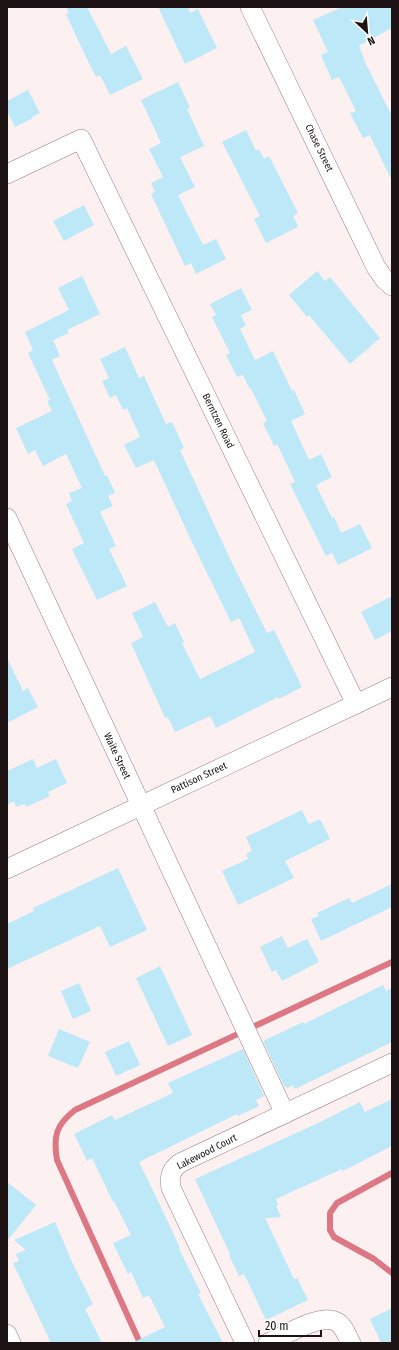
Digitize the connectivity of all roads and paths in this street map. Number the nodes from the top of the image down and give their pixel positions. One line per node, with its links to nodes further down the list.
1 (250, 7): 3 (street, Chase Street)
2 (7, 174): 6 (street, Berntzen Road)
3 (392, 286)
4 (7, 518): 7 (street, Waite Street)
5 (392, 687): 6 (street, Pattison Street)
6 (356, 704): 7 (street, Pattison Street)
7 (140, 806): 8 (street, Pattison Street); 10 (street, Waite Street)
8 (7, 869)
9 (392, 1063): 10 (street, Lakewood Court)
10 (285, 1114): 13 (street, Lakewood Court)
11 (7, 1334): 12 (street)
12 (11, 1343)
13 (245, 1343)
14 (268, 1343): 15 (street)
15 (351, 1343)

